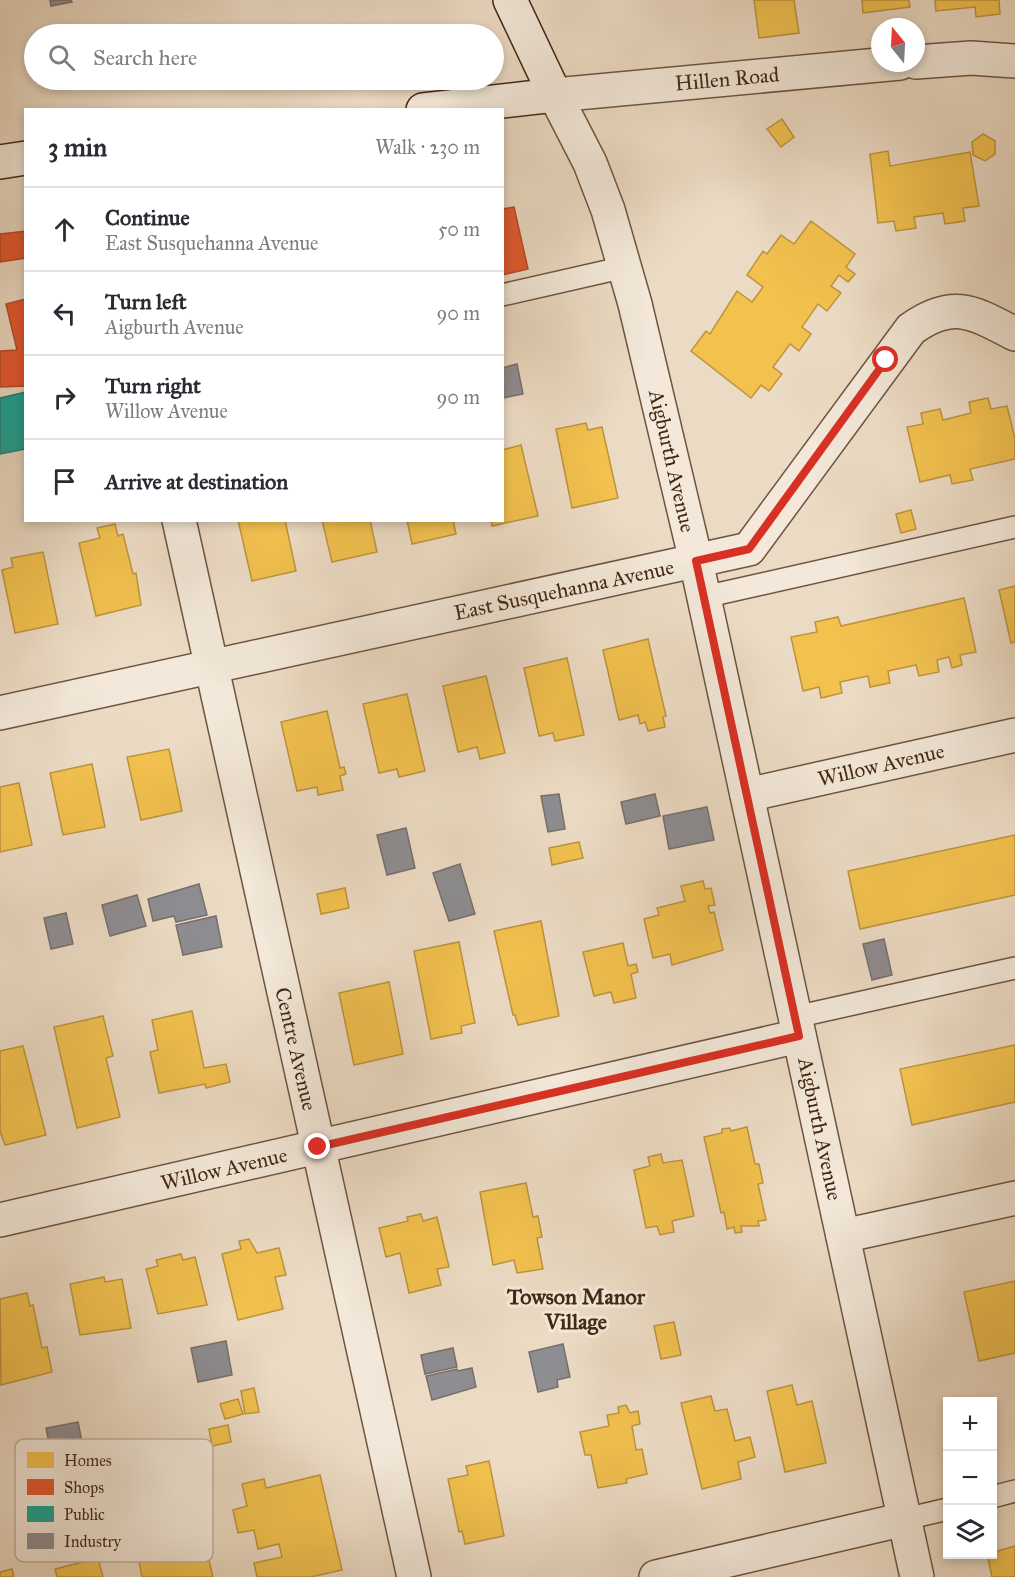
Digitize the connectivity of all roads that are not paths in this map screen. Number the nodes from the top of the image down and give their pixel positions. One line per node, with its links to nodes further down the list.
1 (510, 0): 5 (street, Aigburth Avenue)
2 (925, 61): 3 (street)
3 (1015, 61)
4 (871, 66): 5 (street, Hillen Road)
5 (555, 95): 6 (street, Hillen Road); 9 (street, Aigburth Avenue)
6 (441, 108)
7 (24, 158): 8 (street)
8 (0, 162)
9 (625, 267): 10 (lane); 14 (street, Aigburth Avenue)
10 (504, 295)
11 (1015, 334): 14 (street, East Susquehanna Avenue)
12 (179, 522): 16 (street, Centre Avenue)
13 (1015, 527): 15 (lane)
14 (696, 561): 15 (street, Aigburth Avenue); 16 (street, East Susquehanna Avenue)
15 (704, 597): 19 (street, Aigburth Avenue)
16 (211, 667): 17 (street, East Susquehanna Avenue); 22 (street, Centre Avenue)
17 (0, 713)
18 (1015, 735): 19 (street, Willow Avenue)
19 (747, 795): 21 (street, Aigburth Avenue)
20 (1015, 968): 21 (lane)
21 (797, 1027): 22 (street, Willow Avenue); 25 (street, Aigburth Avenue)
22 (318, 1147): 24 (street, Willow Avenue); 30 (street, Centre Avenue)
23 (1015, 1198): 25 (street)
24 (0, 1220)
25 (843, 1236): 29 (street, Aigburth Avenue)
26 (1015, 1491): 27 (lane)
27 (997, 1496)
28 (943, 1510): 29 (lane)
29 (905, 1520): 31 (street); 32 (street, Aigburth Avenue)
30 (414, 1577)
31 (656, 1577)
32 (917, 1577)

